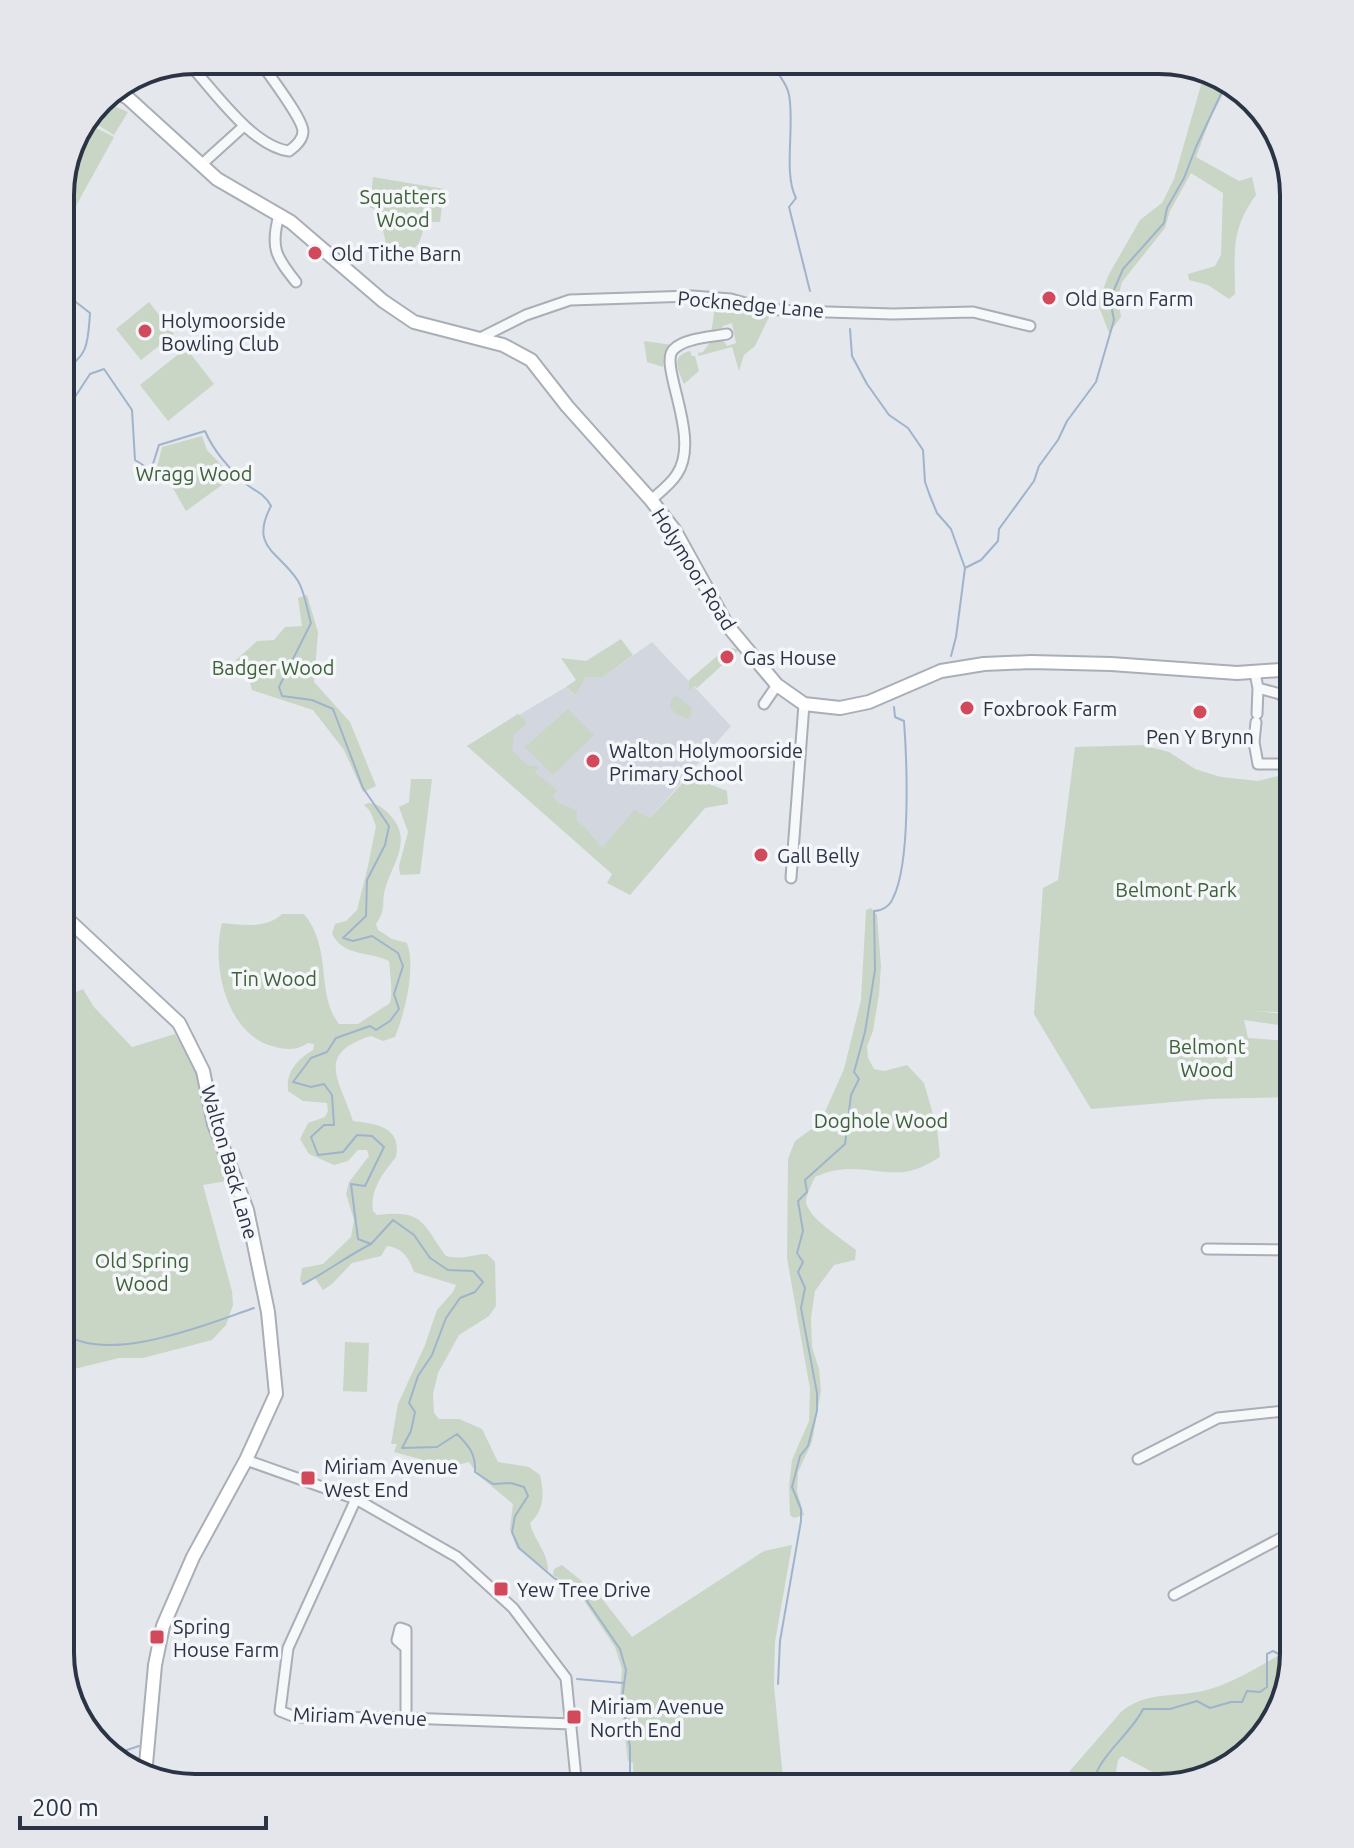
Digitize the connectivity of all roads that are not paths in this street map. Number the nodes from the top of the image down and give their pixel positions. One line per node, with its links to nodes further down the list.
1 (198, 74): 4 (street)
2 (268, 74): 4 (street)
3 (126, 96): 5 (street, Holymoor Road)
4 (244, 126): 5 (street)
5 (202, 164): 6 (street, Holymoor Road)
6 (279, 215): 7 (street); 10 (street, Holymoor Road)
7 (296, 282)
8 (1030, 326): 10 (street, Pocknedge Lane)
9 (727, 334): 11 (street)
10 (478, 339): 11 (street, Holymoor Road)
11 (651, 500): 14 (street, Holymoor Road)
12 (1280, 670): 13 (street)
13 (1255, 673): 15 (street); 18 (street)
14 (777, 685): 17 (street); 18 (street, Holymoor Road)
15 (1258, 688): 16 (street); 19 (street)
16 (1280, 694)
17 (764, 704)
18 (804, 704): 20 (street)
19 (1280, 764)
20 (791, 878)
21 (74, 925): 26 (street, Walton Back Lane)
22 (1207, 1249): 23 (street)
23 (1280, 1250)
24 (1280, 1411): 25 (street)
25 (1138, 1459)
26 (246, 1460): 27 (street); 33 (street, Walton Back Lane)
27 (356, 1499): 31 (street, Miriam Avenue); 32 (street)
28 (1280, 1538): 29 (street)
29 (1174, 1595)
30 (405, 1647): 31 (street)
31 (406, 1718): 32 (street, Miriam Avenue)
32 (572, 1724): 34 (street)
33 (146, 1764)
34 (576, 1774)

